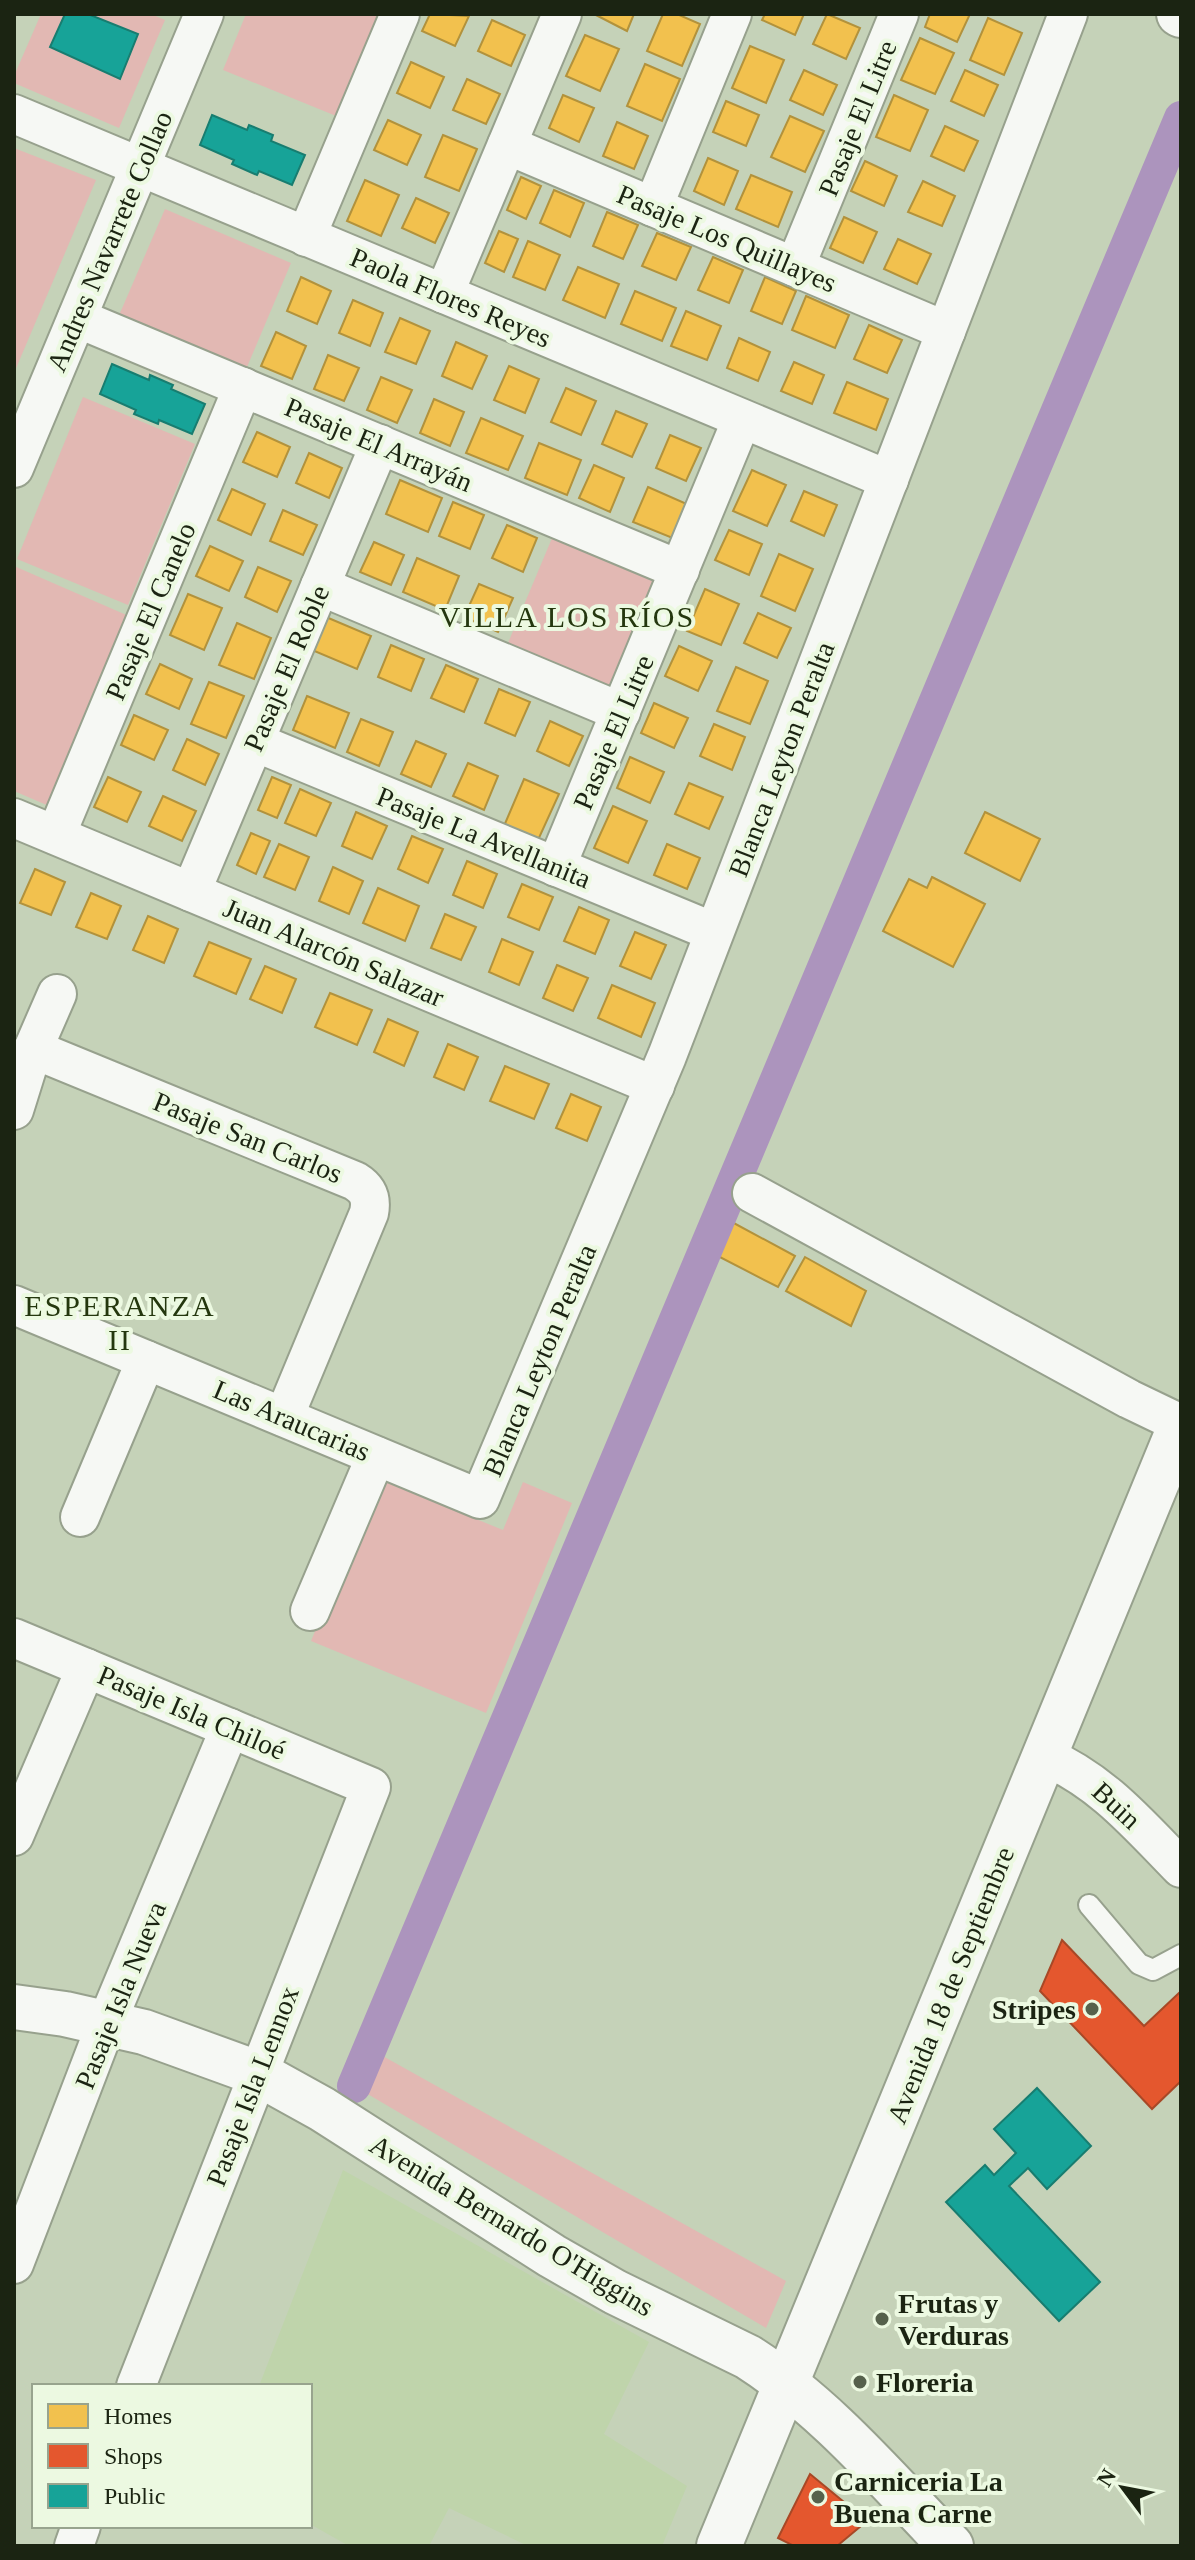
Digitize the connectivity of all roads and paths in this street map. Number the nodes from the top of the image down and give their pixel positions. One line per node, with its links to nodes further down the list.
1 (203, 14): 9 (street, Andres Navarrete Collao)
2 (400, 14): 11 (street)
3 (562, 14): 8 (street)
4 (732, 14): 10 (street)
5 (899, 14): 12 (street, Pasaje El Litre)
6 (1068, 14): 15 (street, Blanca Leyton Peralta)
7 (14, 114): 9 (street, Paola Flores Reyes)
8 (507, 145): 10 (street, Pasaje Los Quillayes); 13 (street)
9 (140, 167): 11 (street, Paola Flores Reyes); 14 (street, Andres Navarrete Collao)
10 (653, 207): 12 (street, Pasaje Los Quillayes)
11 (306, 237): 13 (street, Paola Flores Reyes)
12 (795, 267): 15 (street, Pasaje Los Quillayes)
13 (444, 294): 17 (street, Paola Flores Reyes)
14 (77, 318): 16 (street, Pasaje El Arrayán); 19 (street, Andres Navarrete Collao)
15 (946, 331): 20 (street, Blanca Leyton Peralta)
16 (243, 387): 18 (street, Pasaje El Arrayán); 26 (street, Pasaje El Canelo)
17 (742, 419): 20 (street, Paola Flores Reyes); 21 (street, Pasaje El Litre)
18 (380, 444): 21 (street, Pasaje El Arrayán); 22 (street, Pasaje El Roble)
19 (14, 468)
20 (889, 480): 29 (street, Blanca Leyton Peralta)
21 (680, 570): 23 (street, Pasaje El Litre)
22 (320, 586): 23 (street); 24 (street, Pasaje El Roble)
23 (621, 712): 27 (street, Pasaje El Litre)
24 (255, 742): 27 (street, Pasaje La Avellanita); 28 (street, Pasaje El Roble)
25 (14, 818): 26 (street, Juan Alarcón Salazar)
26 (56, 835): 28 (street, Juan Alarcón Salazar)
27 (556, 867): 29 (street, Pasaje La Avellanita)
28 (191, 892): 32 (street, Juan Alarcón Salazar)
29 (714, 932): 32 (street, Blanca Leyton Peralta)
30 (57, 994): 31 (street)
31 (33, 1049): 33 (street); 37 (street, Pasaje San Carlos)
32 (655, 1086): 40 (street, Blanca Leyton Peralta)
33 (14, 1110)
34 (752, 1193): 38 (street)
35 (14, 1305): 36 (street, Las Araucarias)
36 (146, 1360): 37 (street, Las Araucarias); 41 (street)
37 (284, 1417): 39 (street, Las Araucarias)
38 (1181, 1424): 46 (main road, Avenida 18 de Septiembre)
39 (376, 1456): 40 (street, Las Araucarias); 42 (street)
40 (480, 1499)
41 (80, 1517)
42 (310, 1611)
43 (14, 1638): 44 (street, Pasaje Isla Chiloé)
44 (86, 1668): 45 (street, Pasaje Isla Chiloé); 48 (street)
45 (230, 1728): 47 (street, Pasaje Isla Chiloé); 53 (street, Pasaje Isla Nueva)
46 (1044, 1756): 49 (street, Buin); 56 (main road, Avenida 18 de Septiembre)
47 (371, 1787): 54 (street, Pasaje Isla Lennox)
48 (14, 1836)
49 (1181, 1868)
50 (1089, 1905): 51 (lane)
51 (1181, 1955)
52 (14, 2007): 53 (main road, Avenida Bernardo O'Higgins)
53 (107, 2022): 54 (main road, Avenida Bernardo O'Higgins); 55 (street, Pasaje Isla Nueva)
54 (257, 2073): 56 (main road, Avenida Bernardo O'Higgins); 57 (street, Pasaje Isla Lennox)
55 (14, 2264)
56 (787, 2383): 58 (main road, Avenida 18 de Septiembre); 59 (main road, Avenida Bernardo O'Higgins)
57 (137, 2384)
58 (719, 2546)
59 (951, 2546)

